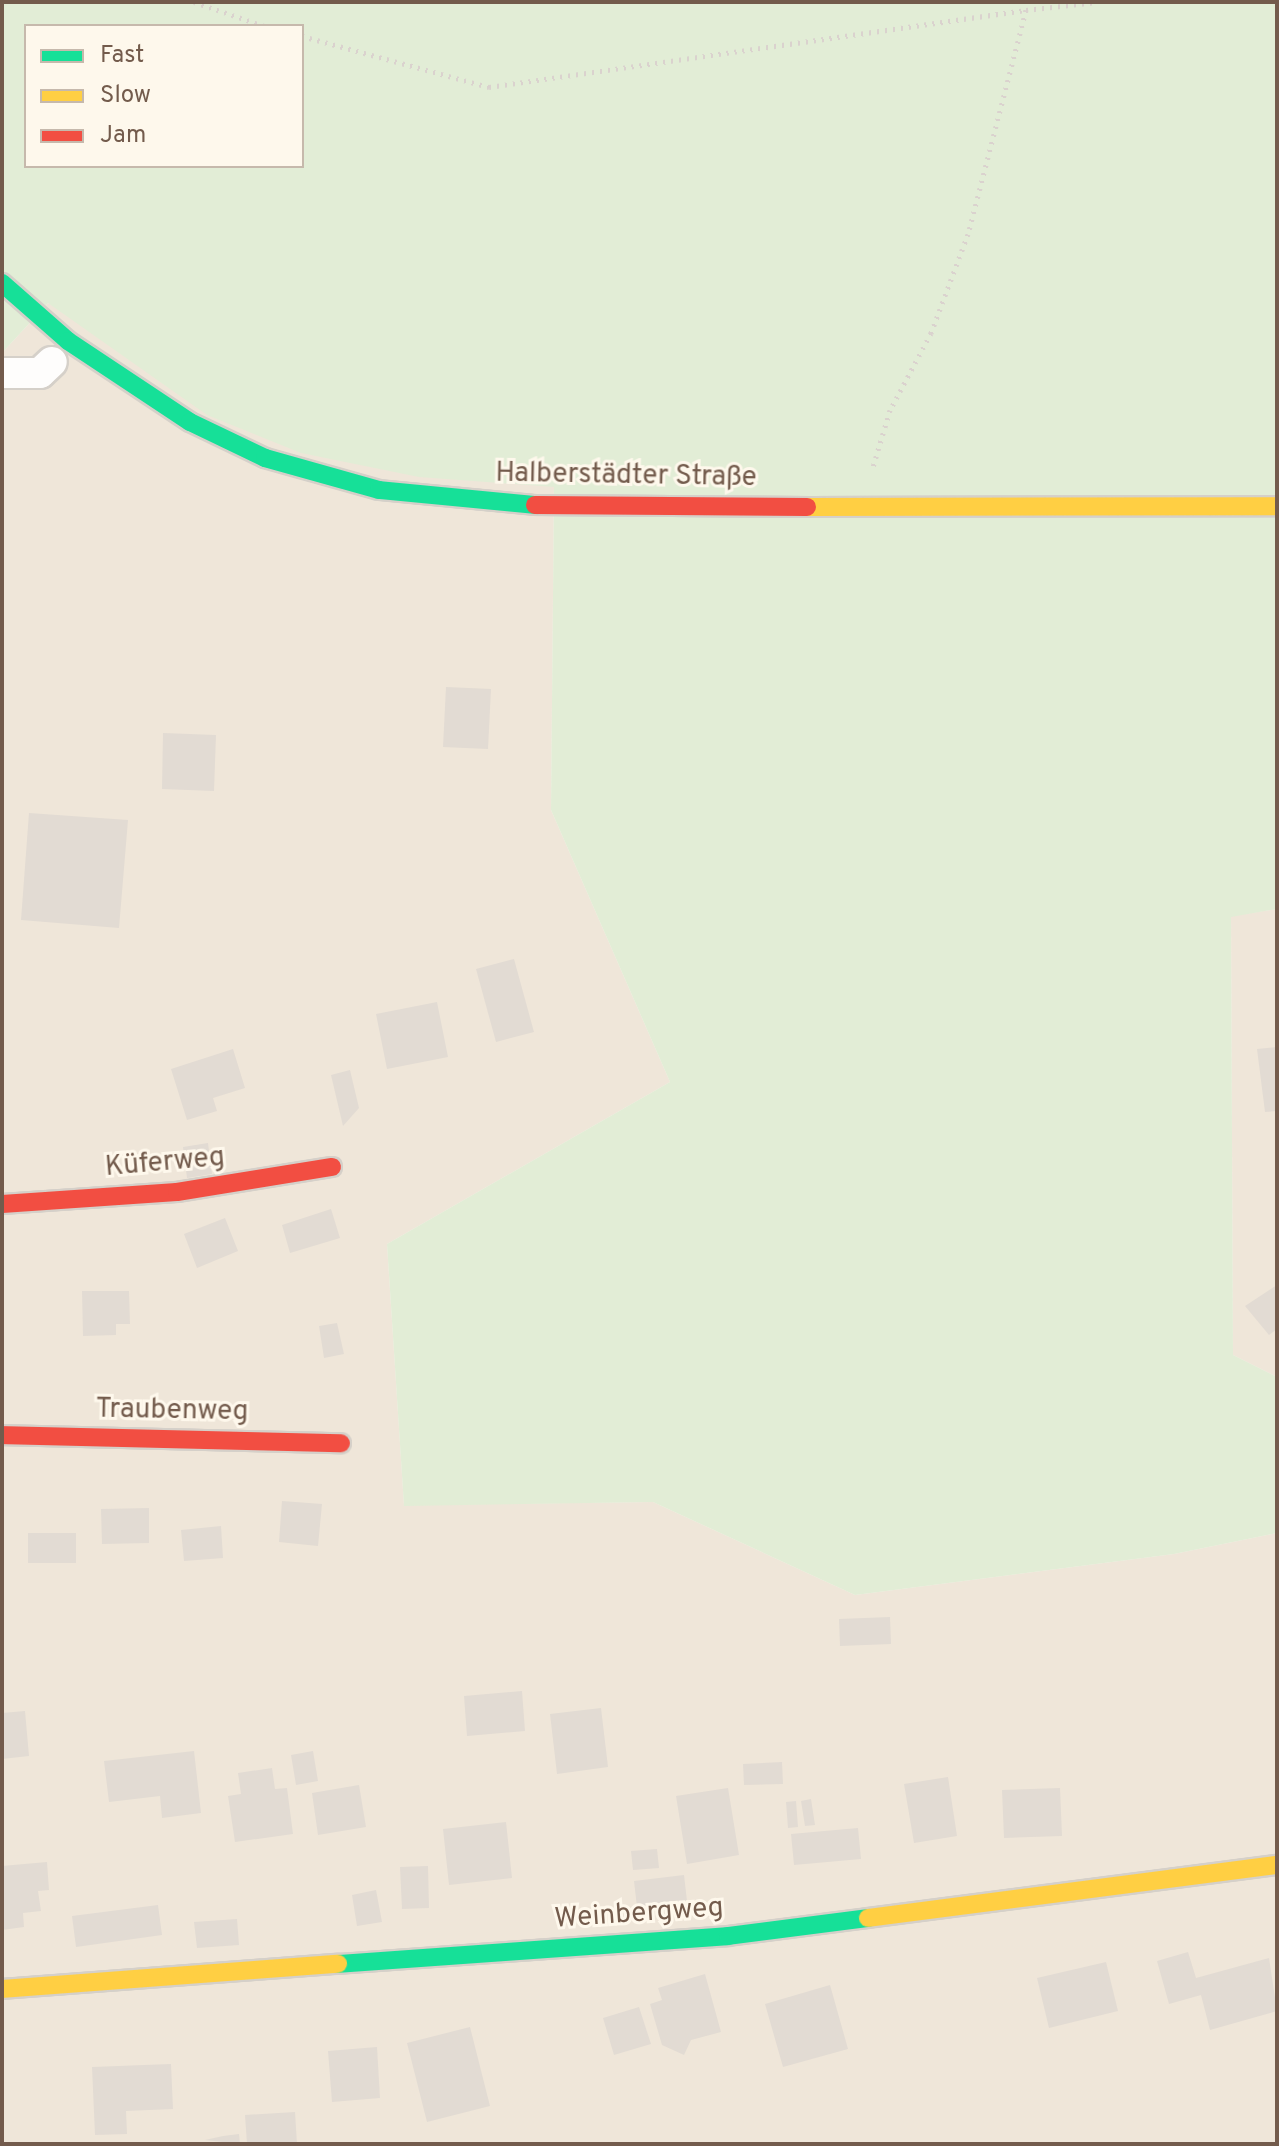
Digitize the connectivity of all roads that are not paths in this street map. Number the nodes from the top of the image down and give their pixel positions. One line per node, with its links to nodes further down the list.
1 (2, 283): 4 (street, Halberstädter Straße)
2 (52, 362): 3 (street)
3 (2, 373)
4 (1277, 506)
5 (332, 1167): 6 (street, Küferweg)
6 (2, 1204)
7 (2, 1435): 8 (street, Traubenweg)
8 (341, 1443)
9 (1277, 1865): 10 (street, Weinbergweg)
10 (2, 1989)

